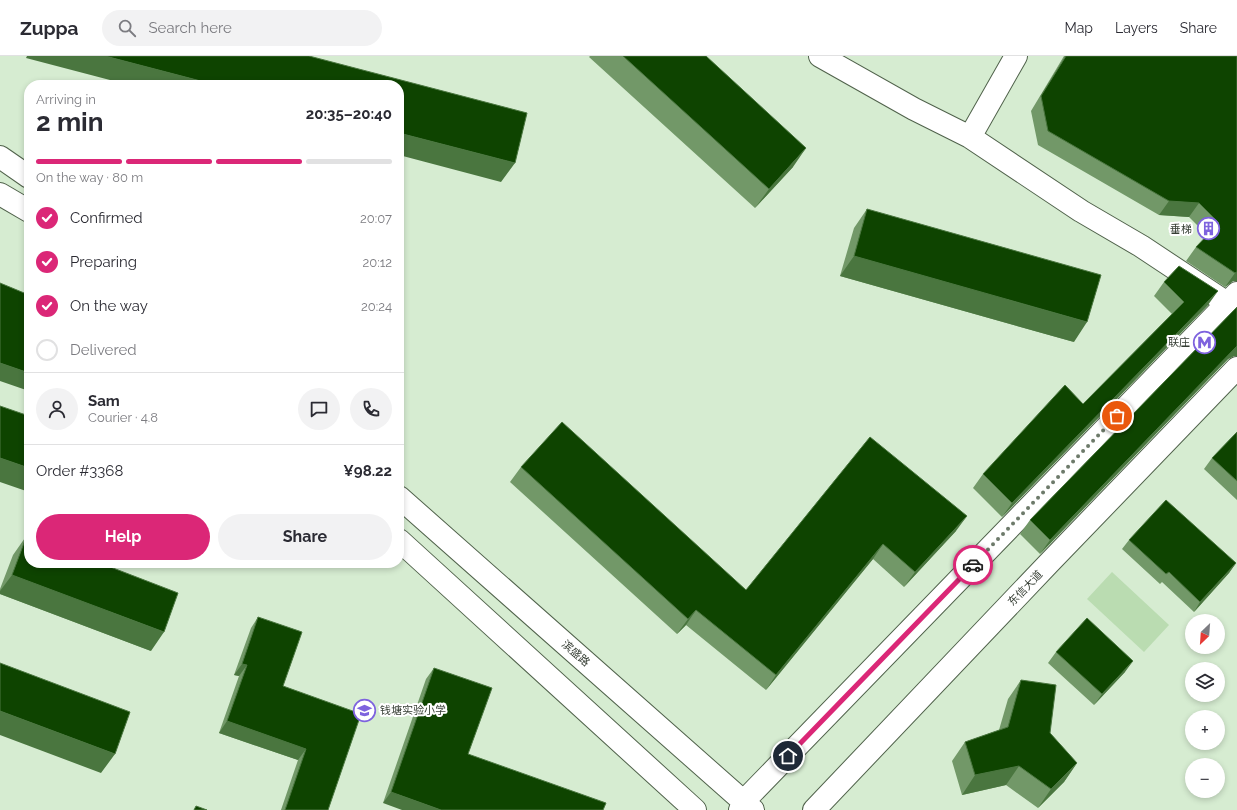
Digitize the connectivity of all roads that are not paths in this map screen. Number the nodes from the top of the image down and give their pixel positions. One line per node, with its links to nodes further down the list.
1 (1016, 56): 3 (main road)
2 (831, 59): 3 (main road)
3 (970, 137): 8 (main road)
4 (0, 157): 5 (main road)
5 (24, 174)
6 (0, 194): 7 (main road)
7 (24, 208)
8 (1232, 298): 12 (main road)
9 (1237, 368): 14 (main road, 东信大道)
10 (404, 501): 12 (main road, 滨盛路)
11 (404, 545): 13 (main road)
12 (746, 807)
13 (695, 810)
14 (814, 810)

